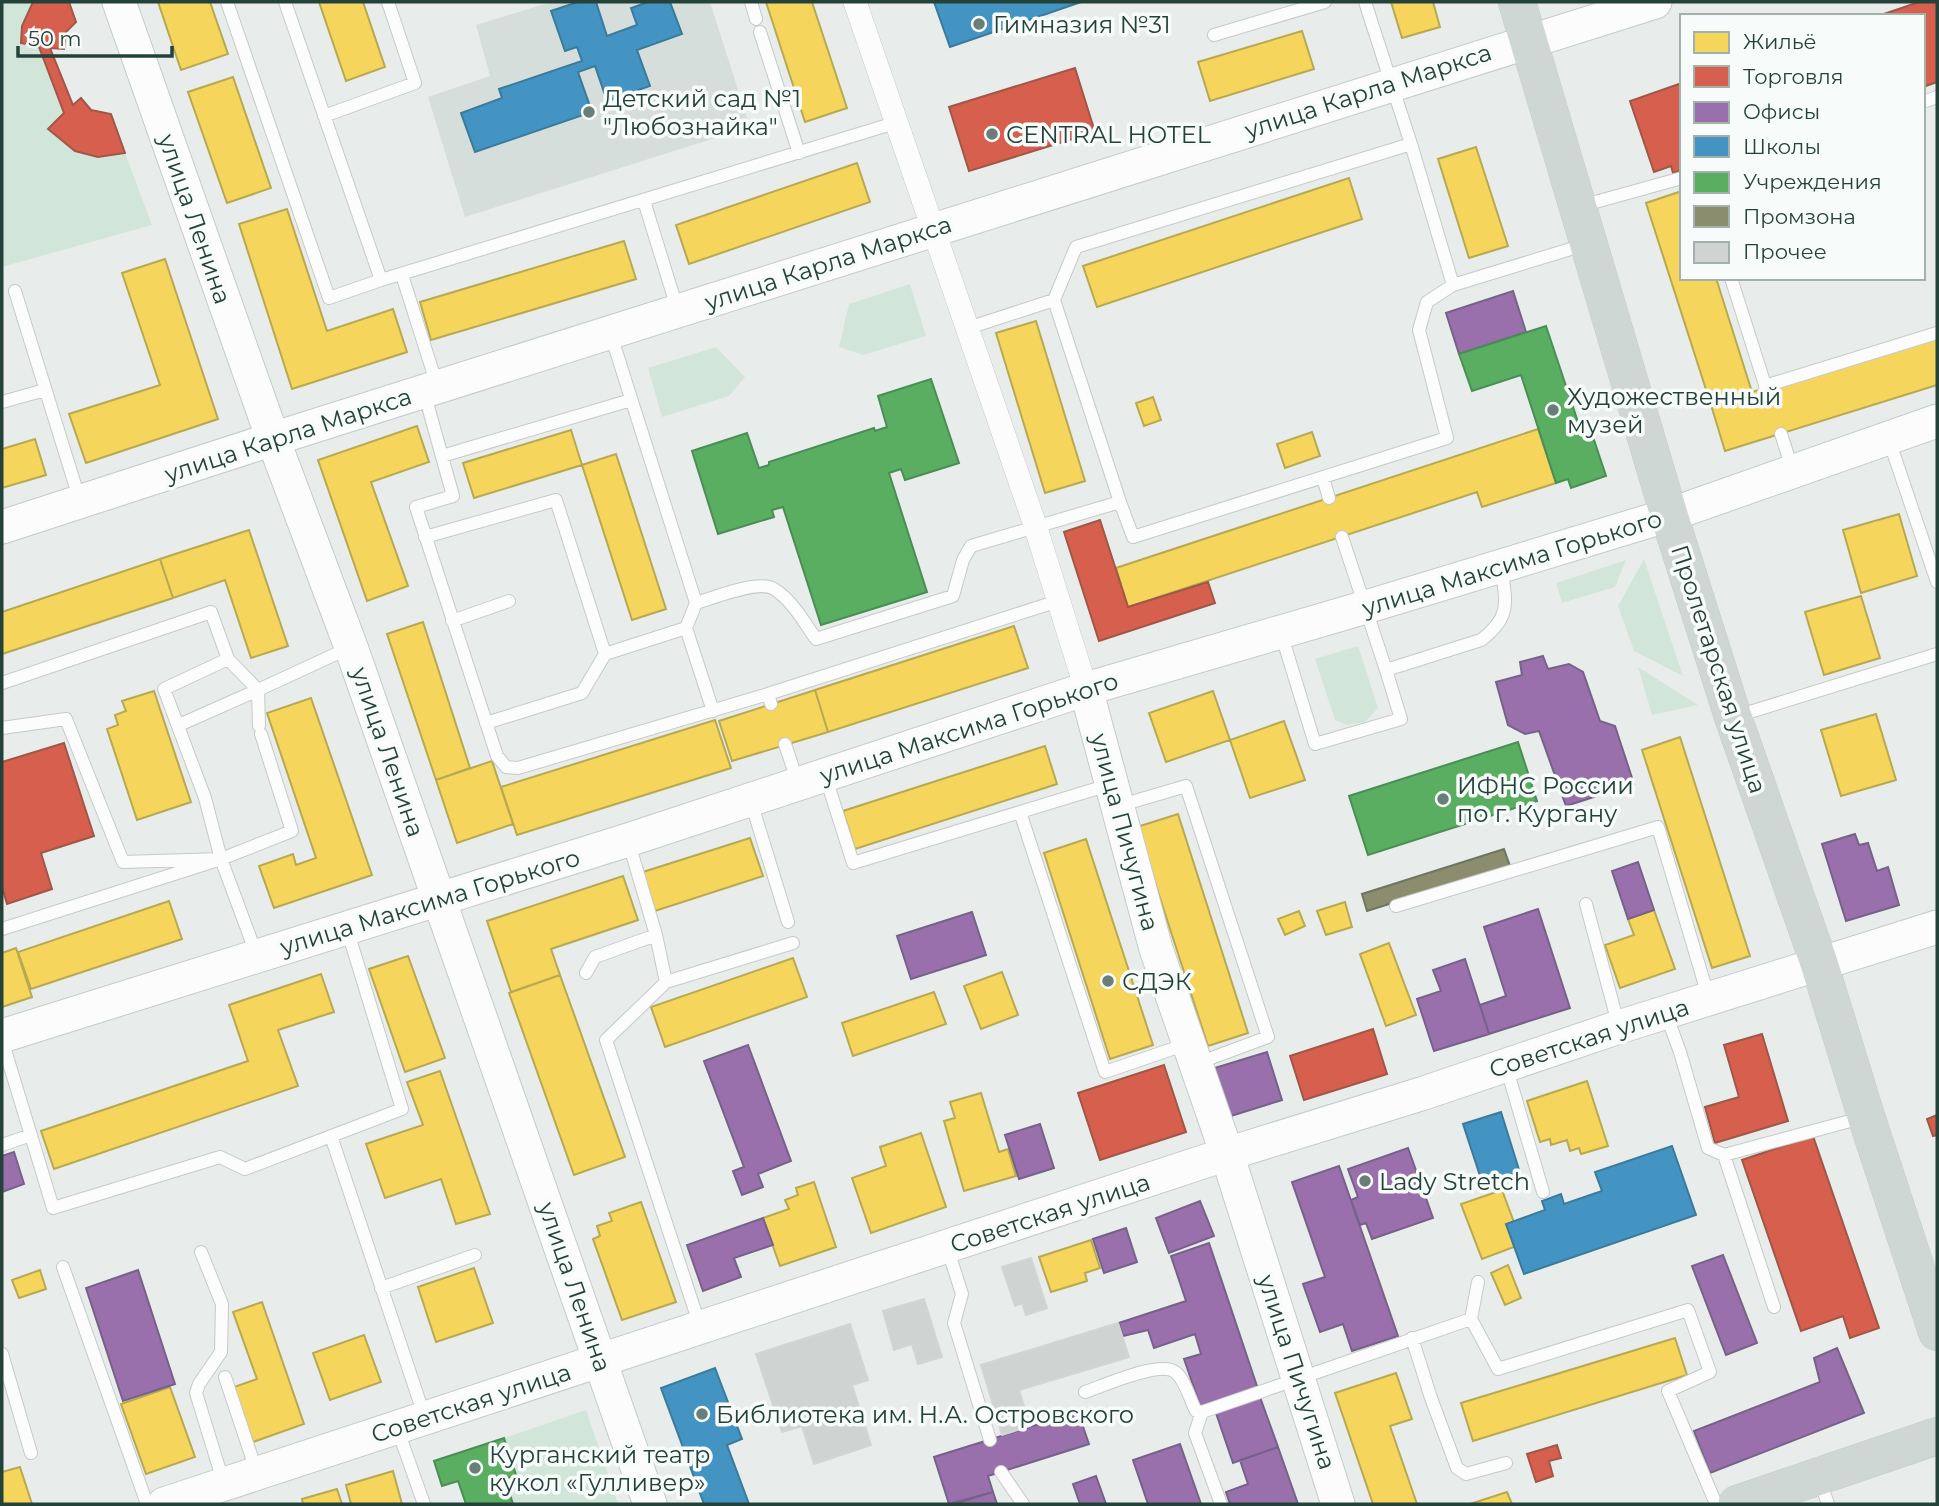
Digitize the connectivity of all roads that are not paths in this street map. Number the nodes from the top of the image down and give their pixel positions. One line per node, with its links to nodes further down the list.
1 (119, 2): 40 (street, улица Ленина)
2 (227, 2): 24 (lane)
3 (285, 2): 14 (lane)
4 (388, 2): 14 (lane)
5 (751, 2): 17 (lane)
6 (855, 2): 15 (street, улица Пичугина)
7 (1325, 2): 11 (lane)
8 (1365, 2): 13 (lane)
9 (1517, 2): 12 (main road, Пролетарская улица)
10 (1655, 2): 12 (street, улица Карла Маркса)
11 (1214, 35)
12 (1528, 41): 13 (street, улица Карла Маркса); 20 (main road, Пролетарская улица)
13 (1392, 84): 16 (lane); 21 (street, улица Карла Маркса)
14 (324, 116): 24 (lane)
15 (898, 122): 17 (lane); 21 (street, улица Пичугина)
16 (1411, 144): 26 (lane); 28 (lane)
17 (799, 153): 19 (lane)
18 (1680, 179): 20 (lane)
19 (645, 201): 23 (lane); 29 (lane)
20 (1577, 207): 22 (main road, Пролетарская улица)
21 (934, 229): 29 (street, улица Карла Маркса); 30 (street, улица Пичугина)
22 (1588, 244): 26 (lane); 47 (main road, Пролетарская улица)
23 (402, 275): 24 (lane); 33 (lane)
24 (381, 280)
25 (1732, 280): 32 (lane)
26 (1453, 285): 43 (lane)
27 (15, 291): 34 (lane)
28 (1054, 300): 30 (lane); 46 (lane)
29 (678, 311): 31 (street, улица Карла Маркса)
30 (968, 328): 48 (street, улица Пичугина)
31 (610, 332): 33 (street, улица Карла Маркса); 35 (lane)
32 (1937, 333)
33 (431, 389): 40 (street, улица Карла Маркса); 41 (lane)
34 (45, 390): 36 (lane); 45 (lane)
35 (631, 400): 41 (lane); 56 (lane)
36 (2, 402)
37 (1937, 421): 39 (street, улица Максима Горького)
38 (1781, 434): 42 (lane)
39 (1889, 438): 42 (street, улица Максима Горького); 53 (lane)
40 (273, 439): 45 (street, улица Карла Маркса); 61 (street, улица Ленина)
41 (442, 456): 50 (lane)
42 (1793, 471): 47 (street, улица Максима Горького)
43 (1323, 478): 44 (lane); 46 (lane)
44 (1329, 498)
45 (80, 502): 49 (street, улица Карла Маркса)
46 (1120, 502): 48 (lane)
47 (1669, 515): 52 (street, улица Максима Горького); 70 (main road, Пролетарская улица)
48 (1035, 525): 55 (street, улица Пичугина); 56 (lane)
49 (2, 527)
50 (425, 537): 58 (lane); 62 (lane)
51 (1342, 537): 57 (lane)
52 (1500, 566): 57 (street, улица Максима Горького); 65 (lane)
53 (1937, 582)
54 (509, 601): 58 (lane)
55 (1058, 601): 67 (street, улица Пичугина); 69 (lane)
56 (696, 603): 59 (lane)
57 (1366, 607): 60 (street, улица Максима Горького); 65 (lane)
58 (452, 621): 71 (lane)
59 (686, 628): 62 (lane); 69 (lane)
60 (1281, 632): 65 (lane); 67 (street, улица Максима Горького)
61 (351, 647): 68 (lane); 81 (street, улица Ленина)
62 (605, 654): 71 (lane)
63 (1937, 654): 70 (lane)
64 (228, 659): 66 (lane); 68 (lane); 72 (lane)
65 (1386, 670)
66 (2, 683)
67 (1086, 689): 75 (street, улица Максима Горького); 76 (street, улица Пичугина)
68 (258, 691): 72 (lane); 80 (lane)
69 (713, 711): 71 (lane)
70 (1733, 717): 91 (main road, Пролетарская улица)
71 (486, 723)
72 (179, 725): 80 (lane)
73 (2, 728): 80 (lane)
74 (785, 744): 75 (lane)
75 (812, 778): 77 (street, улица Максима Горького); 78 (lane)
76 (1115, 795): 78 (lane); 98 (street, улица Пичугина); 98 (lane)
77 (750, 798): 79 (street, улица Максима Горького); 84 (lane)
78 (1020, 812): 98 (lane)
79 (628, 840): 81 (street, улица Максима Горького); 88 (lane)
80 (221, 859): 87 (lane); 90 (lane)
81 (439, 898): 86 (street, улица Максима Горького); 119 (street, улица Ленина)
82 (1586, 904): 96 (lane)
83 (1396, 906): 94 (lane)
84 (789, 922)
85 (1937, 926): 91 (street, Советская улица)
86 (347, 928): 90 (street, улица Максима Горького); 102 (lane)
87 (2, 929)
88 (656, 935): 92 (lane); 93 (lane)
89 (793, 943): 93 (lane)
90 (257, 956): 97 (street, улица Максима Горького)
91 (1819, 963): 94 (street, Советская улица); 100 (main road, Пролетарская улица)
92 (586, 973)
93 (666, 982): 115 (lane)
94 (1709, 999): 95 (street, Советская улица)
95 (1666, 1013): 96 (street, Советская улица); 105 (lane)
96 (1619, 1027): 99 (street, Советская улица)
97 (2, 1038): 101 (lane)
98 (1192, 1054): 104 (street, улица Пичугина)
99 (1506, 1065): 104 (street, Советская улица); 106 (lane)
100 (1866, 1116): 105 (lane); 116 (main road, Пролетарская улица)
101 (31, 1135): 102 (lane); 103 (lane)
102 (331, 1136): 112 (lane)
103 (2, 1145)
104 (1227, 1154): 107 (street, Советская улица); 121 (street, улица Пичугина)
105 (1724, 1155): 113 (lane)
106 (1544, 1192)
107 (947, 1247): 115 (street, Советская улица); 126 (lane)
108 (201, 1252): 131 (lane)
109 (475, 1255): 112 (lane)
110 (63, 1267): 133 (lane)
111 (1478, 1282): 114 (lane)
112 (381, 1287): 124 (lane)
113 (1774, 1307)
114 (1471, 1319): 117 (lane); 140 (lane)
115 (701, 1328): 119 (street, Советская улица)
116 (1937, 1332)
117 (1412, 1338): 121 (lane); 128 (lane)
118 (2, 1354): 127 (lane)
119 (601, 1361): 124 (street, Советская улица); 136 (street, улица Ленина)
120 (225, 1377): 130 (lane)
121 (1299, 1379): 123 (lane); 139 (street, улица Пичугина)
122 (1085, 1392): 123 (lane)
123 (1202, 1412): 138 (lane)
124 (411, 1423): 130 (street, Советская улица); 135 (lane)
125 (1937, 1436): 132 (main road)
126 (990, 1440)
127 (31, 1453)
128 (1506, 1463)
129 (1002, 1472): 137 (lane)
130 (257, 1474): 131 (street, Советская улица)
131 (224, 1485): 134 (street, Советская улица)
132 (1823, 1491): 141 (main road)
133 (147, 1504)
134 (164, 1504)
135 (424, 1504)
136 (650, 1504)
137 (1023, 1504)
138 (1221, 1504)
139 (1338, 1504)
140 (1716, 1504)
141 (1737, 1504)

